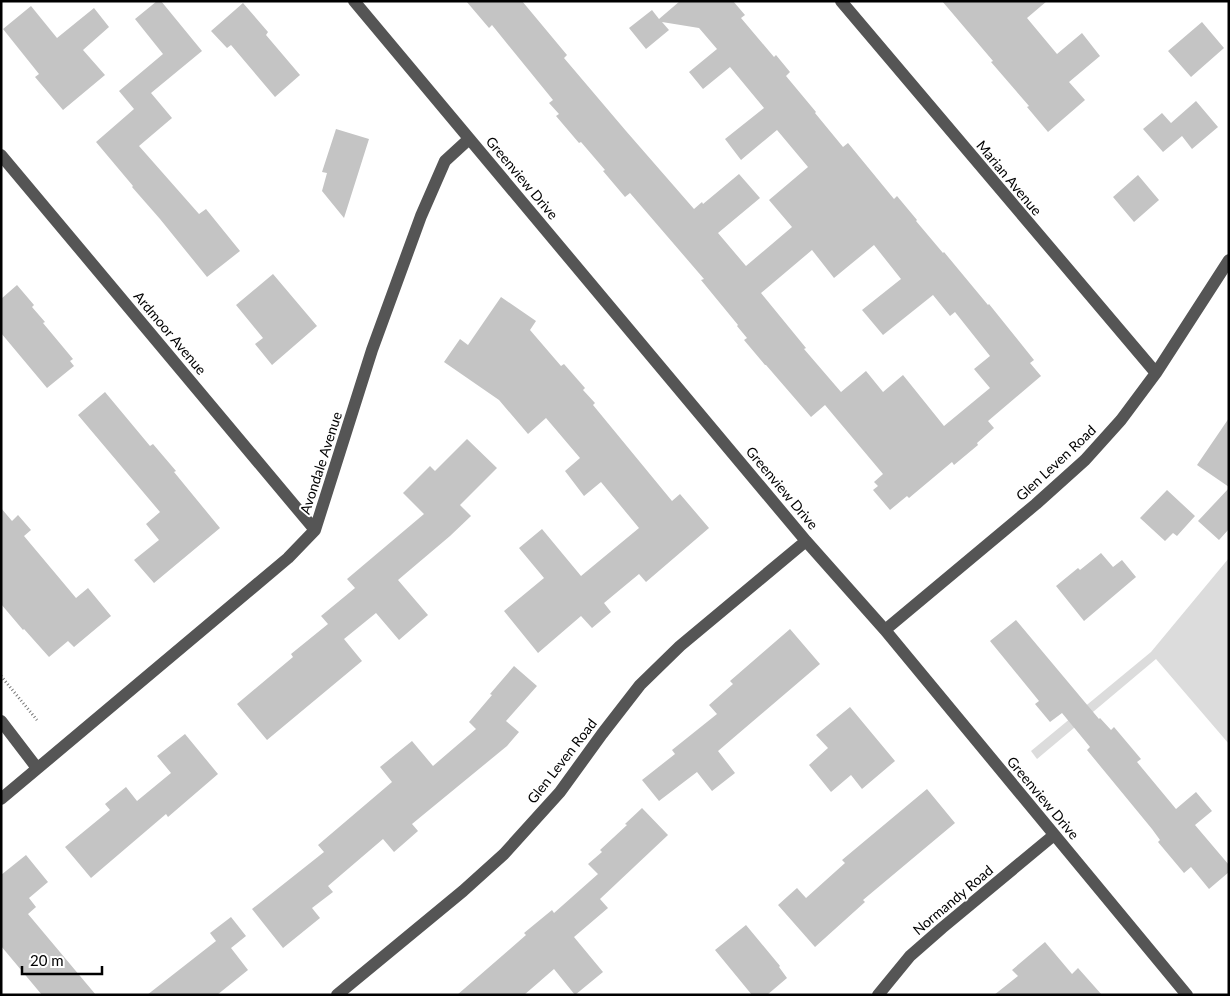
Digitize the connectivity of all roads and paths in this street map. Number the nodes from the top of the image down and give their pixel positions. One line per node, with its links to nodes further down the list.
1 (354, 1): 3 (street, Greenview Drive)
2 (840, 1): 6 (street, Marian Avenue)
3 (469, 139): 7 (street, Avondale Avenue); 8 (street, Greenview Drive)
4 (1, 155): 7 (street, Ardmoor Avenue)
5 (1229, 260): 6 (street, Glen Leven Road)
6 (1156, 373): 9 (street, Glen Leven Road)
7 (315, 530): 13 (street, Avondale Avenue)
8 (806, 541): 9 (street, Greenview Drive); 16 (street, Glen Leven Road)
9 (885, 630): 15 (street, Greenview Drive)
10 (1, 676): 11 (path)
11 (37, 720)
12 (1, 721): 13 (street)
13 (37, 768): 14 (street, Avondale Avenue)
14 (1, 799)
15 (1054, 835): 17 (street, Normandy Road); 18 (street, Greenview Drive)
16 (337, 995)
17 (878, 995)
18 (1187, 995)

